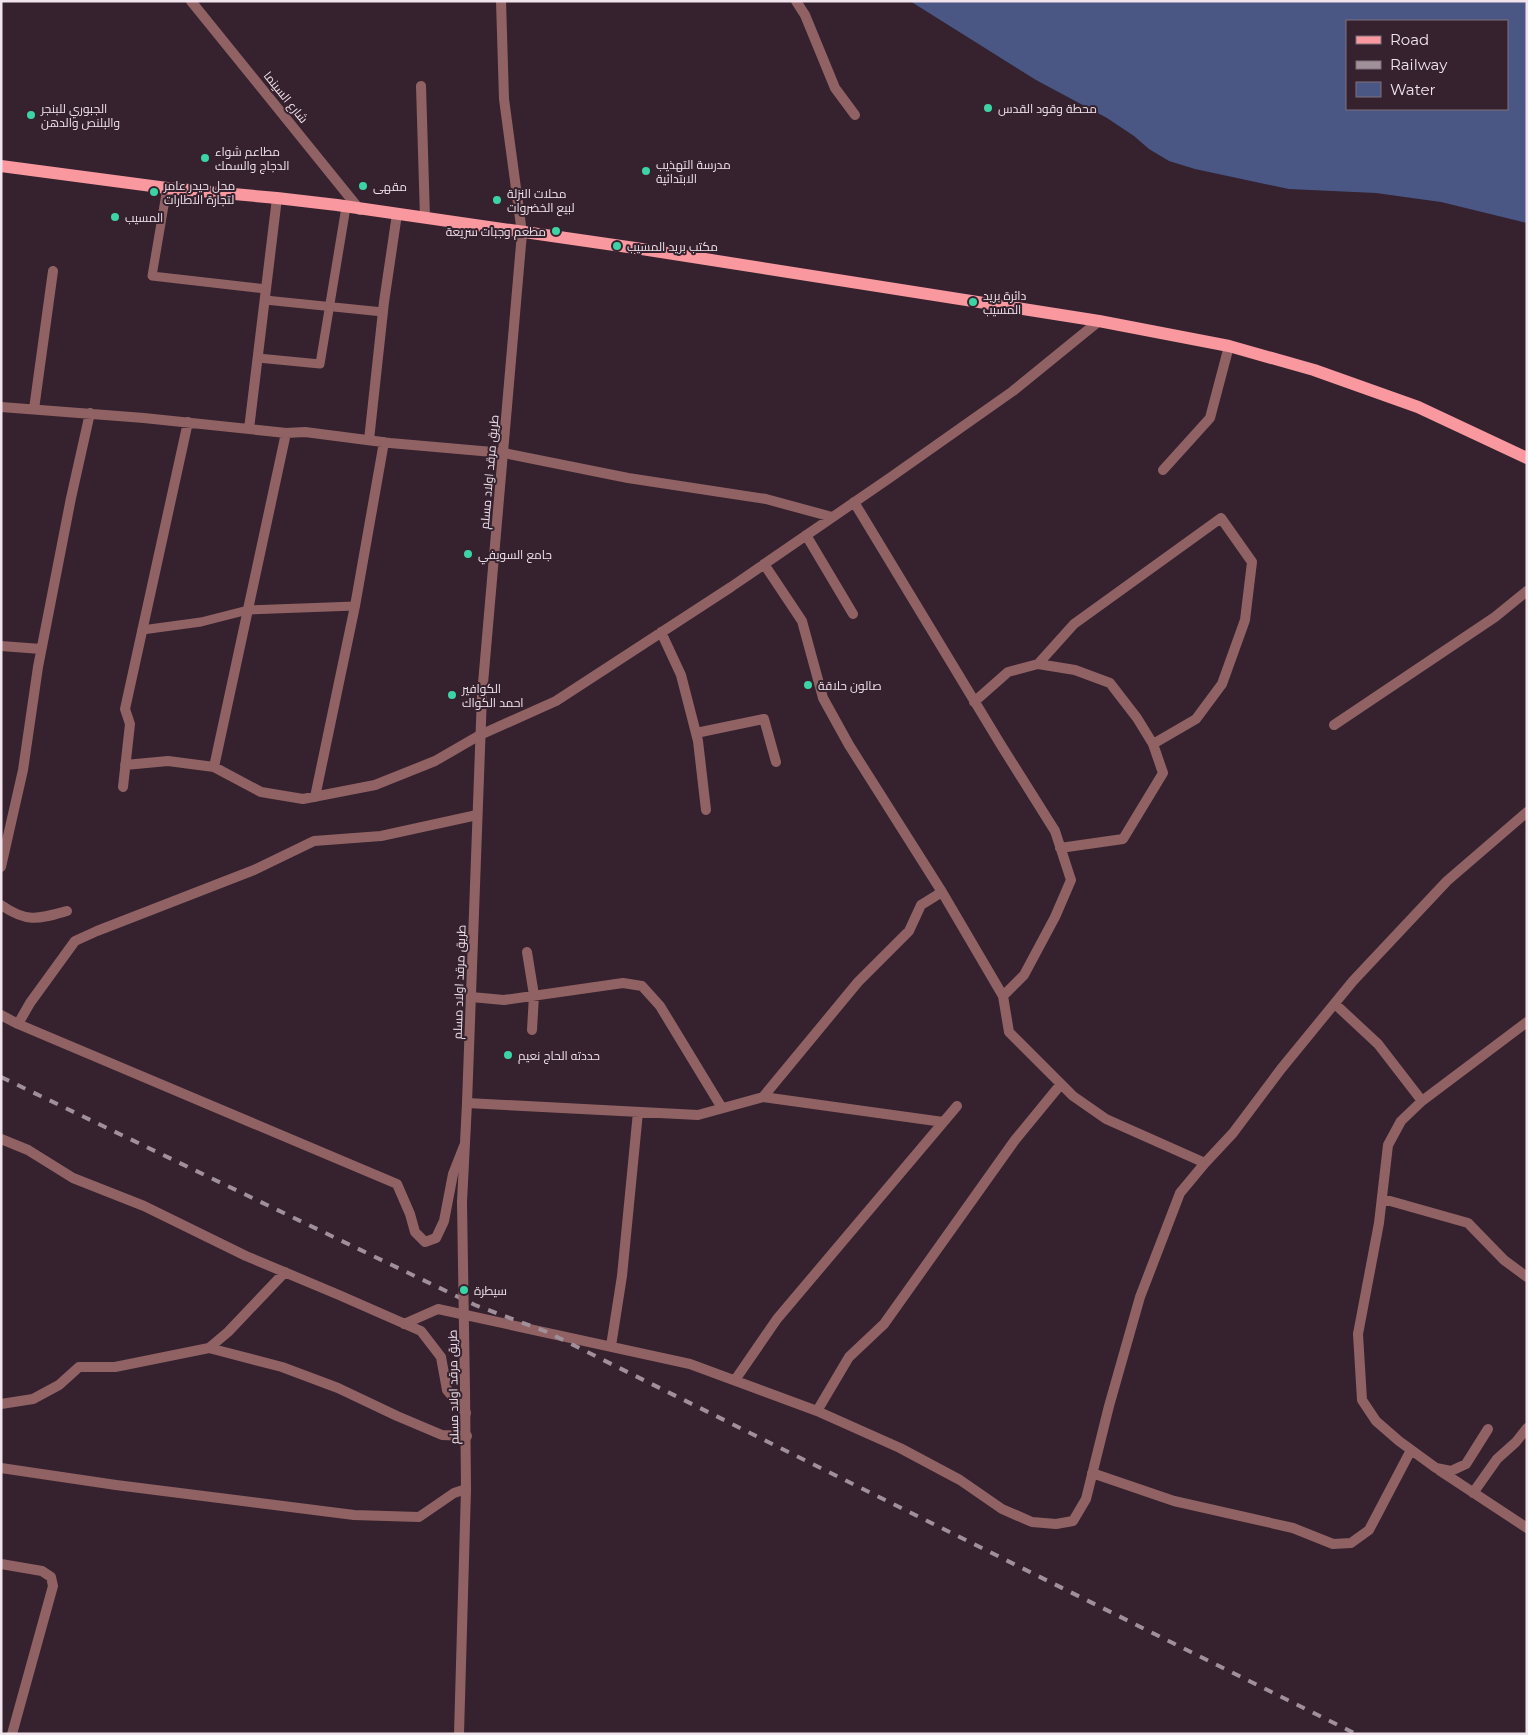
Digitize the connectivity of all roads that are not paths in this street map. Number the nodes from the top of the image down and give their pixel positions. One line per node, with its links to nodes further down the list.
1 (191, 1): 10 (street, شارع السينما)
2 (501, 1): 13 (street, طريق مرقد اولاد مسلم)
3 (796, 1): 5 (street)
4 (421, 86): 12 (street)
5 (855, 115)
6 (1, 166): 7 (main road)
7 (167, 188): 8 (main road); 15 (lane)
8 (277, 198): 9 (main road); 15 (street)
9 (346, 207): 10 (main road); 16 (lane)
10 (360, 210): 11 (main road)
11 (397, 214): 12 (main road); 17 (street)
12 (425, 218): 13 (main road)
13 (522, 233): 18 (main road); 29 (street, طريق مرقد اولاد مسلم)
14 (53, 271): 22 (street)
15 (265, 294): 16 (lane); 20 (street)
16 (329, 306): 17 (lane); 20 (lane)
17 (383, 312): 27 (street)
18 (1099, 321): 19 (main road); 32 (street)
19 (1229, 346): 30 (main road); 31 (street)
20 (258, 358): 25 (street)
21 (1, 407): 22 (street)
22 (34, 410): 23 (street)
23 (90, 414): 24 (street); 43 (street)
24 (188, 422): 25 (street); 40 (street)
25 (249, 428): 26 (street)
26 (286, 433): 27 (street); 38 (street)
27 (369, 440): 28 (street)
28 (384, 442): 29 (street); 37 (street)
29 (504, 453): 33 (street); 48 (street, طريق مرقد اولاد مسلم)
30 (1527, 458)
31 (1163, 470)
32 (854, 502): 33 (street); 45 (street)
33 (832, 517): 34 (street)
34 (806, 535): 35 (street); 39 (street)
35 (764, 564): 41 (street); 60 (street)
36 (1527, 591): 46 (street)
37 (355, 606): 38 (lane); 54 (street)
38 (248, 610): 40 (lane); 52 (street)
39 (853, 614)
40 (142, 630): 51 (street)
41 (661, 632): 47 (street); 48 (street)
42 (1, 646): 43 (street)
43 (41, 649): 59 (street)
44 (1038, 664): 45 (street); 49 (street); 49 (street)
45 (974, 702): 58 (street)
46 (1334, 725)
47 (696, 733): 50 (street); 55 (street)
48 (480, 735): 54 (street); 57 (street, طريق مرقد اولاد مسلم)
49 (1153, 744): 58 (street)
50 (776, 762)
51 (126, 765): 52 (street); 53 (street)
52 (214, 767): 54 (street)
53 (123, 787)
54 (315, 797)
55 (706, 810)
56 (1527, 812): 67 (street)
57 (477, 815): 66 (street, طريق مرقد اولاد مسلم); 70 (street)
58 (1060, 848): 65 (street)
59 (1, 867)
60 (942, 892): 65 (street); 73 (street)
61 (1, 905): 62 (street)
62 (66, 911)
63 (527, 952): 64 (street)
64 (534, 995): 66 (street); 71 (street); 77 (street)
65 (1003, 996): 72 (street)
66 (471, 997): 75 (street, طريق مرقد اولاد مسلم)
67 (1335, 1004): 74 (street); 82 (street)
68 (1, 1015): 70 (street)
69 (1527, 1022): 74 (street)
70 (18, 1024): 81 (street)
71 (532, 1030)
72 (1061, 1084): 82 (street); 91 (street)
73 (763, 1097): 77 (street); 79 (street)
74 (1422, 1101): 83 (street)
75 (468, 1103): 78 (street); 81 (street, طريق مرقد اولاد مسلم)
76 (957, 1106): 79 (street)
77 (722, 1108): 78 (street)
78 (638, 1112): 87 (street)
79 (943, 1122): 89 (street)
80 (1, 1139): 84 (street)
81 (466, 1142): 92 (street, طريق مرقد اولاد مسلم, bridge)
82 (1205, 1163): 99 (street)
83 (1383, 1199): 85 (street); 96 (street)
84 (285, 1272): 86 (street); 88 (street)
85 (1527, 1277)
86 (404, 1324): 87 (street); 92 (street)
87 (611, 1346): 89 (street)
88 (209, 1348): 90 (street); 95 (street)
89 (735, 1380): 91 (street)
90 (1, 1404)
91 (817, 1411): 99 (street)
92 (466, 1413): 95 (street, طريق مرقد اولاد مسلم)
93 (1527, 1428): 101 (street)
94 (1488, 1429): 98 (street)
95 (467, 1436): 100 (street, طريق مرقد اولاد مسلم)
96 (1411, 1450): 98 (street); 99 (street)
97 (1, 1468): 100 (street)
98 (1436, 1468): 101 (street)
99 (1092, 1473)
100 (466, 1489): 105 (street, طريق مرقد اولاد مسلم)
101 (1472, 1493): 102 (street)
102 (1527, 1528)
103 (1, 1564): 104 (street)
104 (12, 1734)
105 (459, 1734)

